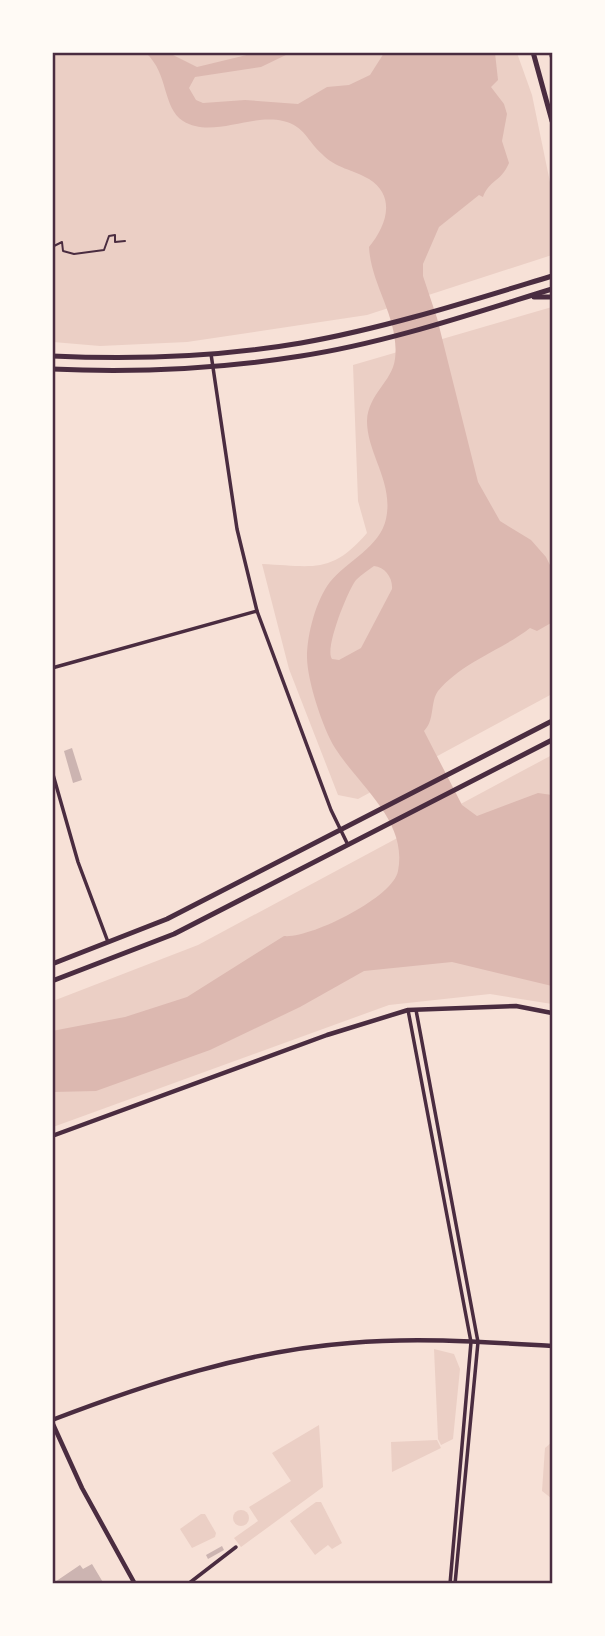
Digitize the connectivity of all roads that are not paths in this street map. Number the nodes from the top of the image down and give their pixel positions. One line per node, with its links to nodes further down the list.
1 (533, 52): 2 (main road)
2 (552, 121)
3 (552, 273): 7 (main road)
4 (552, 289): 6 (main road)
5 (552, 297): 6 (main road)
6 (524, 298): 9 (main road)
7 (211, 354): 8 (main road); 9 (street)
8 (52, 356)
9 (213, 367): 10 (main road); 11 (street)
10 (52, 369)
11 (257, 611): 12 (street); 16 (street)
12 (52, 668)
13 (552, 721): 16 (main road)
14 (552, 740): 17 (main road)
15 (52, 771): 18 (street)
16 (341, 832): 17 (street); 18 (main road)
17 (349, 847): 20 (main road)
18 (108, 943): 19 (main road)
19 (52, 964)
20 (52, 981)
21 (408, 1010): 22 (main road); 24 (main road); 25 (street)
22 (416, 1010): 23 (main road); 25 (street)
23 (552, 1013)
24 (52, 1136)
25 (475, 1342): 26 (main road); 27 (main road); 31 (street)
26 (552, 1346)
27 (52, 1421): 29 (main road)
28 (236, 1547): 30 (street)
29 (135, 1584)
30 (188, 1584)
31 (453, 1584)

